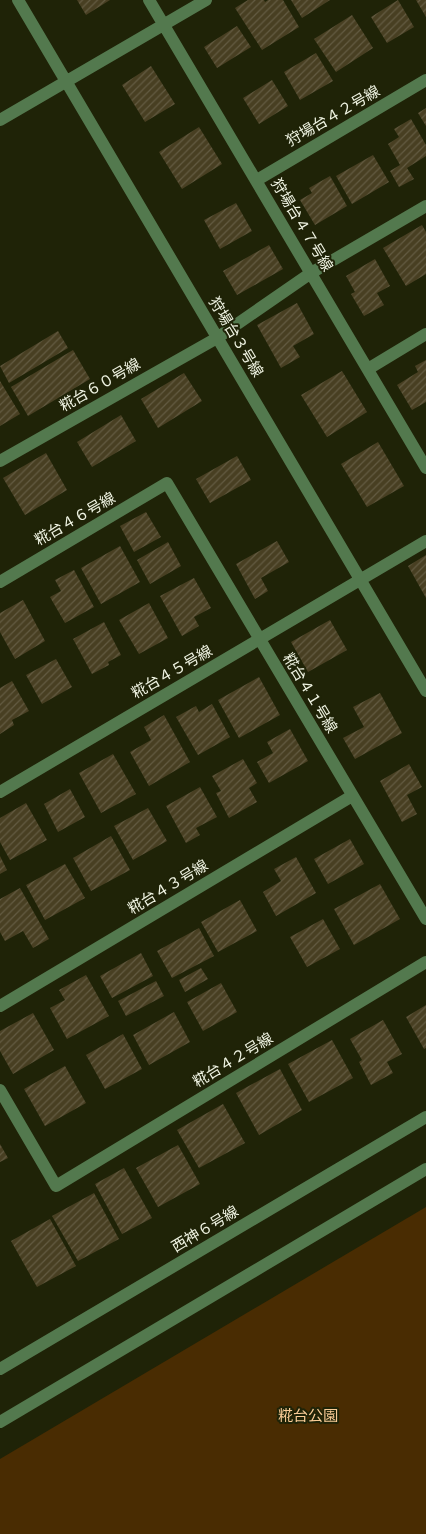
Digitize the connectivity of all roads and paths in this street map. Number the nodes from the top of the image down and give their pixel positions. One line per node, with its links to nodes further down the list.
1 (18, 0): 6 (street, 狩場台３号線)
2 (149, 0): 4 (street, 狩場台４７号線)
3 (206, 0): 4 (street)
4 (164, 24): 6 (street); 8 (street, 狩場台４７号線)
5 (426, 80): 8 (street, 狩場台４２号線)
6 (66, 82): 7 (street); 12 (street, 狩場台３号線)
7 (0, 120)
8 (257, 180): 10 (street, 狩場台４７号線)
9 (426, 206): 10 (street, 糀台６０号線)
10 (311, 273): 12 (street, 糀台６０号線); 13 (street, 狩場台４７号線)
11 (426, 334): 13 (street)
12 (217, 338): 14 (street, 糀台６０号線); 18 (street, 狩場台３号線)
13 (368, 369): 15 (street, 狩場台４７号線)
14 (0, 461)
15 (426, 468)
16 (167, 484): 19 (street, 糀台４６号線); 20 (street, 糀台４１号線)
17 (426, 541): 18 (street, 糀台４５号線)
18 (361, 580): 20 (street, 糀台４５号線); 21 (street, 狩場台３号線)
19 (0, 582)
20 (259, 640): 22 (street, 糀台４５号線); 23 (street, 糀台４１号線)
21 (426, 691)
22 (0, 792)
23 (352, 796): 24 (street, 糀台４１号線); 26 (street, 糀台４３号線)
24 (426, 919)
25 (426, 962): 27 (street, 糀台４２号線)
26 (0, 1006)
27 (0, 1090)
28 (426, 1117): 30 (street, 西神６号線)
29 (426, 1169): 31 (street)
30 (0, 1369)
31 (0, 1422)

